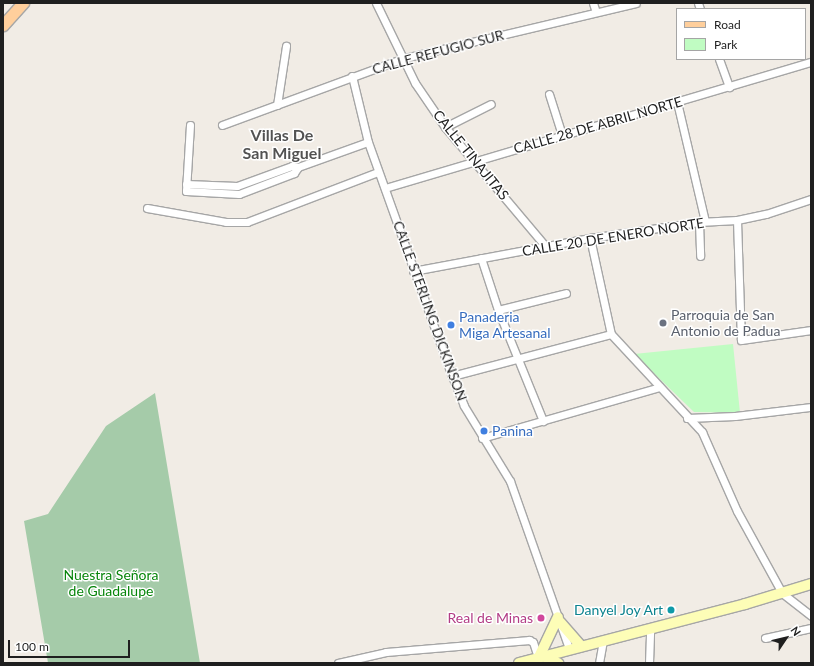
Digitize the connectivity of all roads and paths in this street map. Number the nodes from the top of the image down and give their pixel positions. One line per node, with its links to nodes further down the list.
1 (23, 3): 6 (main road)
2 (376, 3): 8 (street, CALLE TINAJITAS)
3 (593, 3): 5 (street)
4 (636, 3): 5 (street, CALLE REFUGIO SUR)
5 (596, 12): 8 (street, CALLE REFUGIO SUR)
6 (3, 25)
7 (286, 46): 16 (street)
8 (404, 58): 11 (street, CALLE REFUGIO SUR); 19 (street, CALLE TINAJITAS)
9 (719, 60): 12 (street)
10 (811, 62): 12 (street, CALLE 28 DE ABRIL NORTE)
11 (352, 76): 16 (street, CALLE REFUGIO SUR); 21 (street, CALLE STERLING DICKINSON)
12 (730, 87): 14 (street, CALLE 28 DE ABRIL NORTE)
13 (549, 94): 20 (street)
14 (677, 102): 20 (street, CALLE 28 DE ABRIL NORTE); 32 (street)
15 (491, 104): 19 (street)
16 (277, 105): 18 (street, CALLE REFUGIO SUR)
17 (190, 125): 25 (street)
18 (222, 125)
19 (445, 127): 22 (street, CALLE TINAJITAS)
20 (562, 135): 22 (street, CALLE 28 DE ABRIL NORTE)
21 (368, 142): 23 (street); 24 (street, CALLE STERLING DICKINSON)
22 (475, 160): 27 (street, CALLE 28 DE ABRIL NORTE); 34 (street, CALLE TINAJITAS)
23 (290, 170): 26 (street); 28 (street)
24 (378, 172): 27 (street, CALLE STERLING DICKINSON); 30 (street)
25 (186, 184): 26 (street); 28 (street)
26 (237, 186): 28 (street)
27 (385, 188): 37 (street, CALLE STERLING DICKINSON)
28 (239, 194)
29 (811, 200): 31 (street, CALLE 20 DE ENERO NORTE)
30 (147, 208)
31 (737, 220): 32 (street, CALLE 20 DE ENERO NORTE); 40 (street)
32 (702, 222): 33 (street, CALLE 20 DE ENERO NORTE); 35 (street)
33 (590, 238): 34 (street, CALLE 20 DE ENERO NORTE); 41 (street)
34 (546, 247): 36 (street, CALLE 20 DE ENERO NORTE)
35 (700, 256)
36 (481, 258): 37 (street, CALLE 20 DE ENERO NORTE); 39 (street)
37 (413, 271): 43 (street, CALLE STERLING DICKINSON)
38 (566, 293): 39 (street)
39 (498, 310): 42 (street)
40 (811, 330)
41 (611, 334): 42 (street); 44 (street)
42 (516, 357): 43 (street); 47 (street)
43 (452, 376): 48 (street, CALLE STERLING DICKINSON)
44 (660, 387): 46 (street); 47 (street)
45 (811, 407): 46 (street)
46 (687, 418): 50 (street)
47 (543, 421): 48 (street)
48 (482, 438): 52 (street, CALLE STERLING DICKINSON)
49 (811, 584): 50 (main road)
50 (782, 593): 51 (street); 53 (main road)
51 (811, 616)
52 (559, 620): 57 (main road); 58 (street, CALLE STERLING DICKINSON); 59 (main road)
53 (650, 628): 56 (main road); 64 (street)
54 (811, 628): 55 (street)
55 (765, 638)
56 (603, 641): 57 (main road); 63 (street)
57 (581, 646): 58 (main road)
58 (569, 649): 59 (main road)
59 (540, 657): 60 (street); 61 (main road); 62 (main road)
60 (338, 663)
61 (518, 663)
62 (558, 663)
63 (599, 663)
64 (649, 663)

